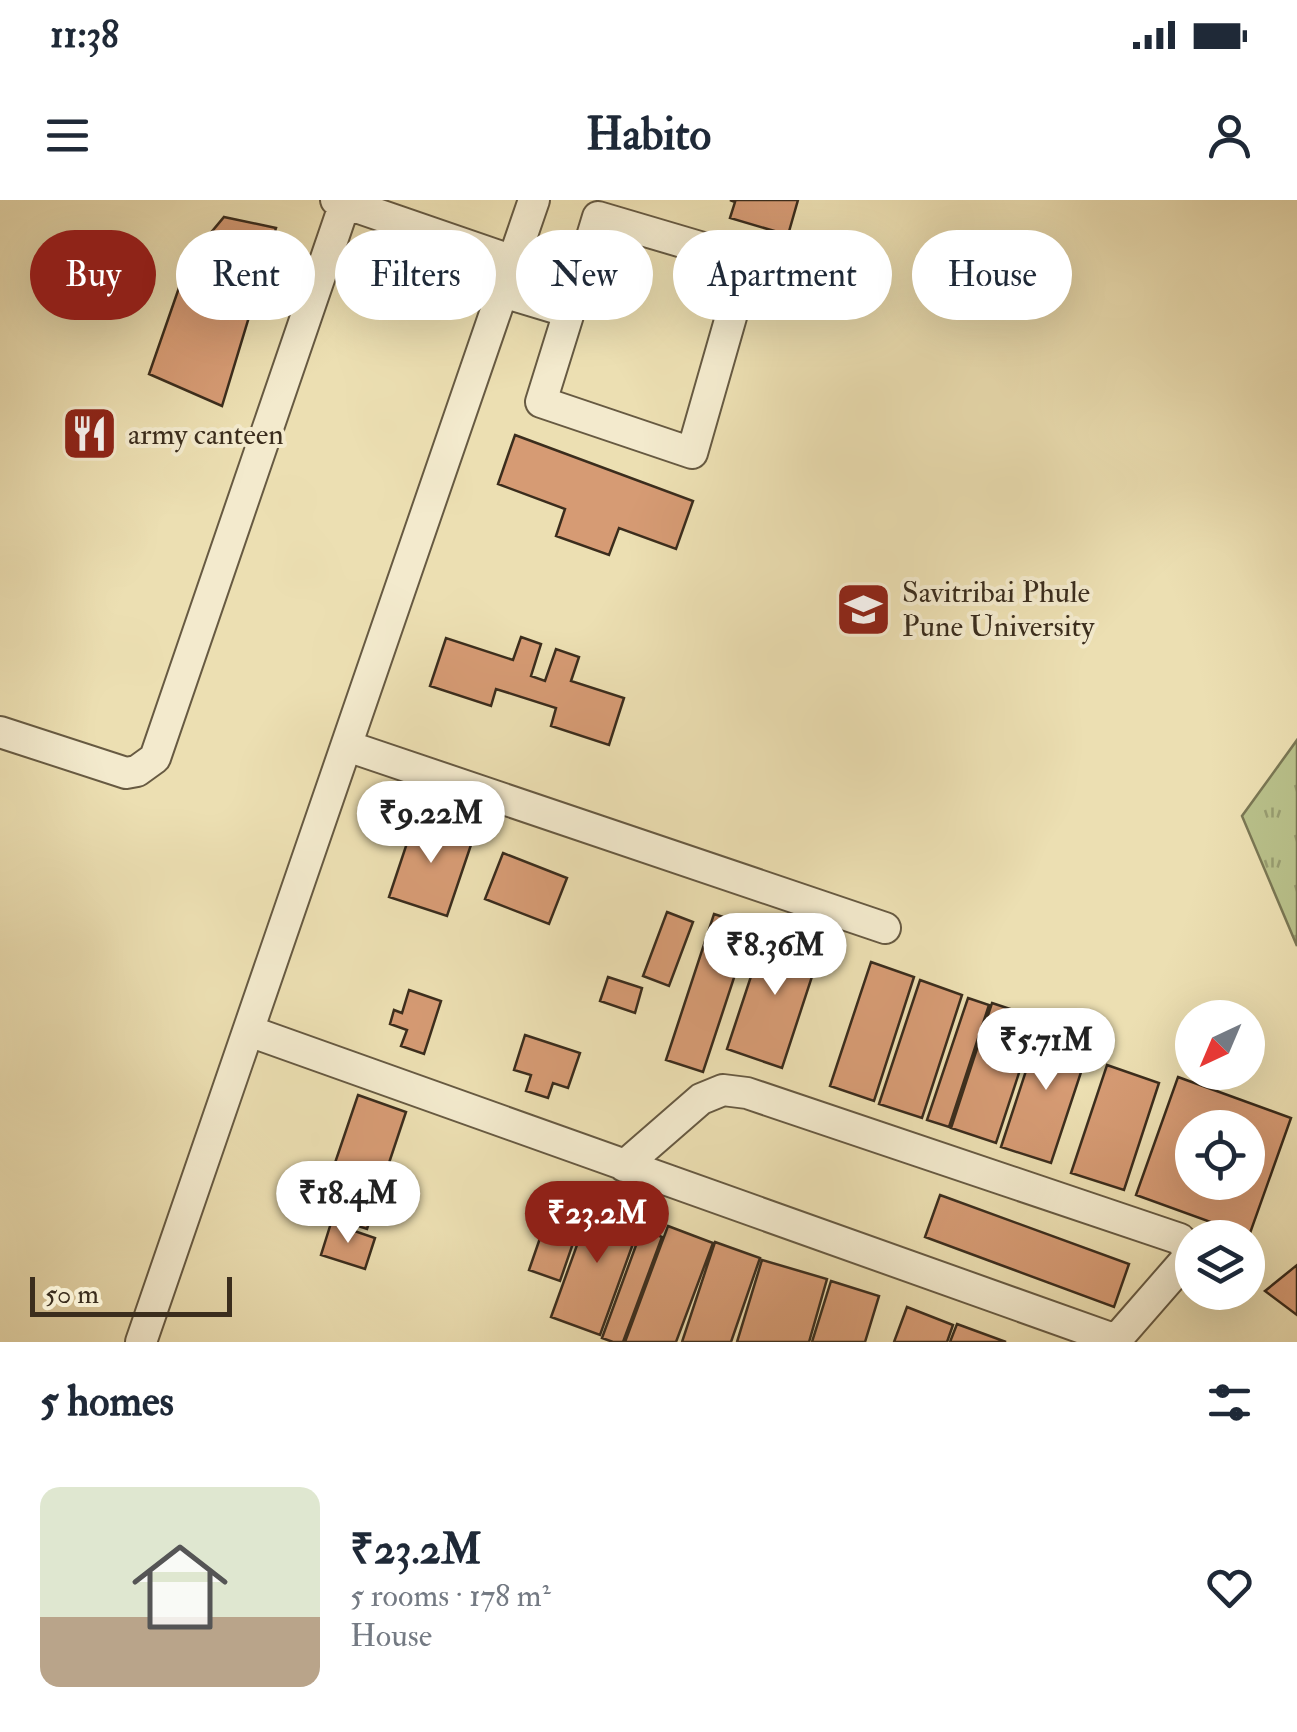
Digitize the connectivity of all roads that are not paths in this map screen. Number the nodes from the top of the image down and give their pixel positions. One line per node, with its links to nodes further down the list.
1 (534, 200): 3 (street)
2 (342, 201): 3 (street); 7 (street)
3 (513, 261): 4 (street)
4 (502, 292): 5 (street); 8 (street)
5 (516, 296)
6 (569, 312): 6 (street)
7 (0, 732)
8 (346, 746): 9 (street); 10 (street)
9 (885, 928)
10 (248, 1031): 11 (street); 12 (street)
11 (624, 1166): 11 (street)
12 (142, 1342)

